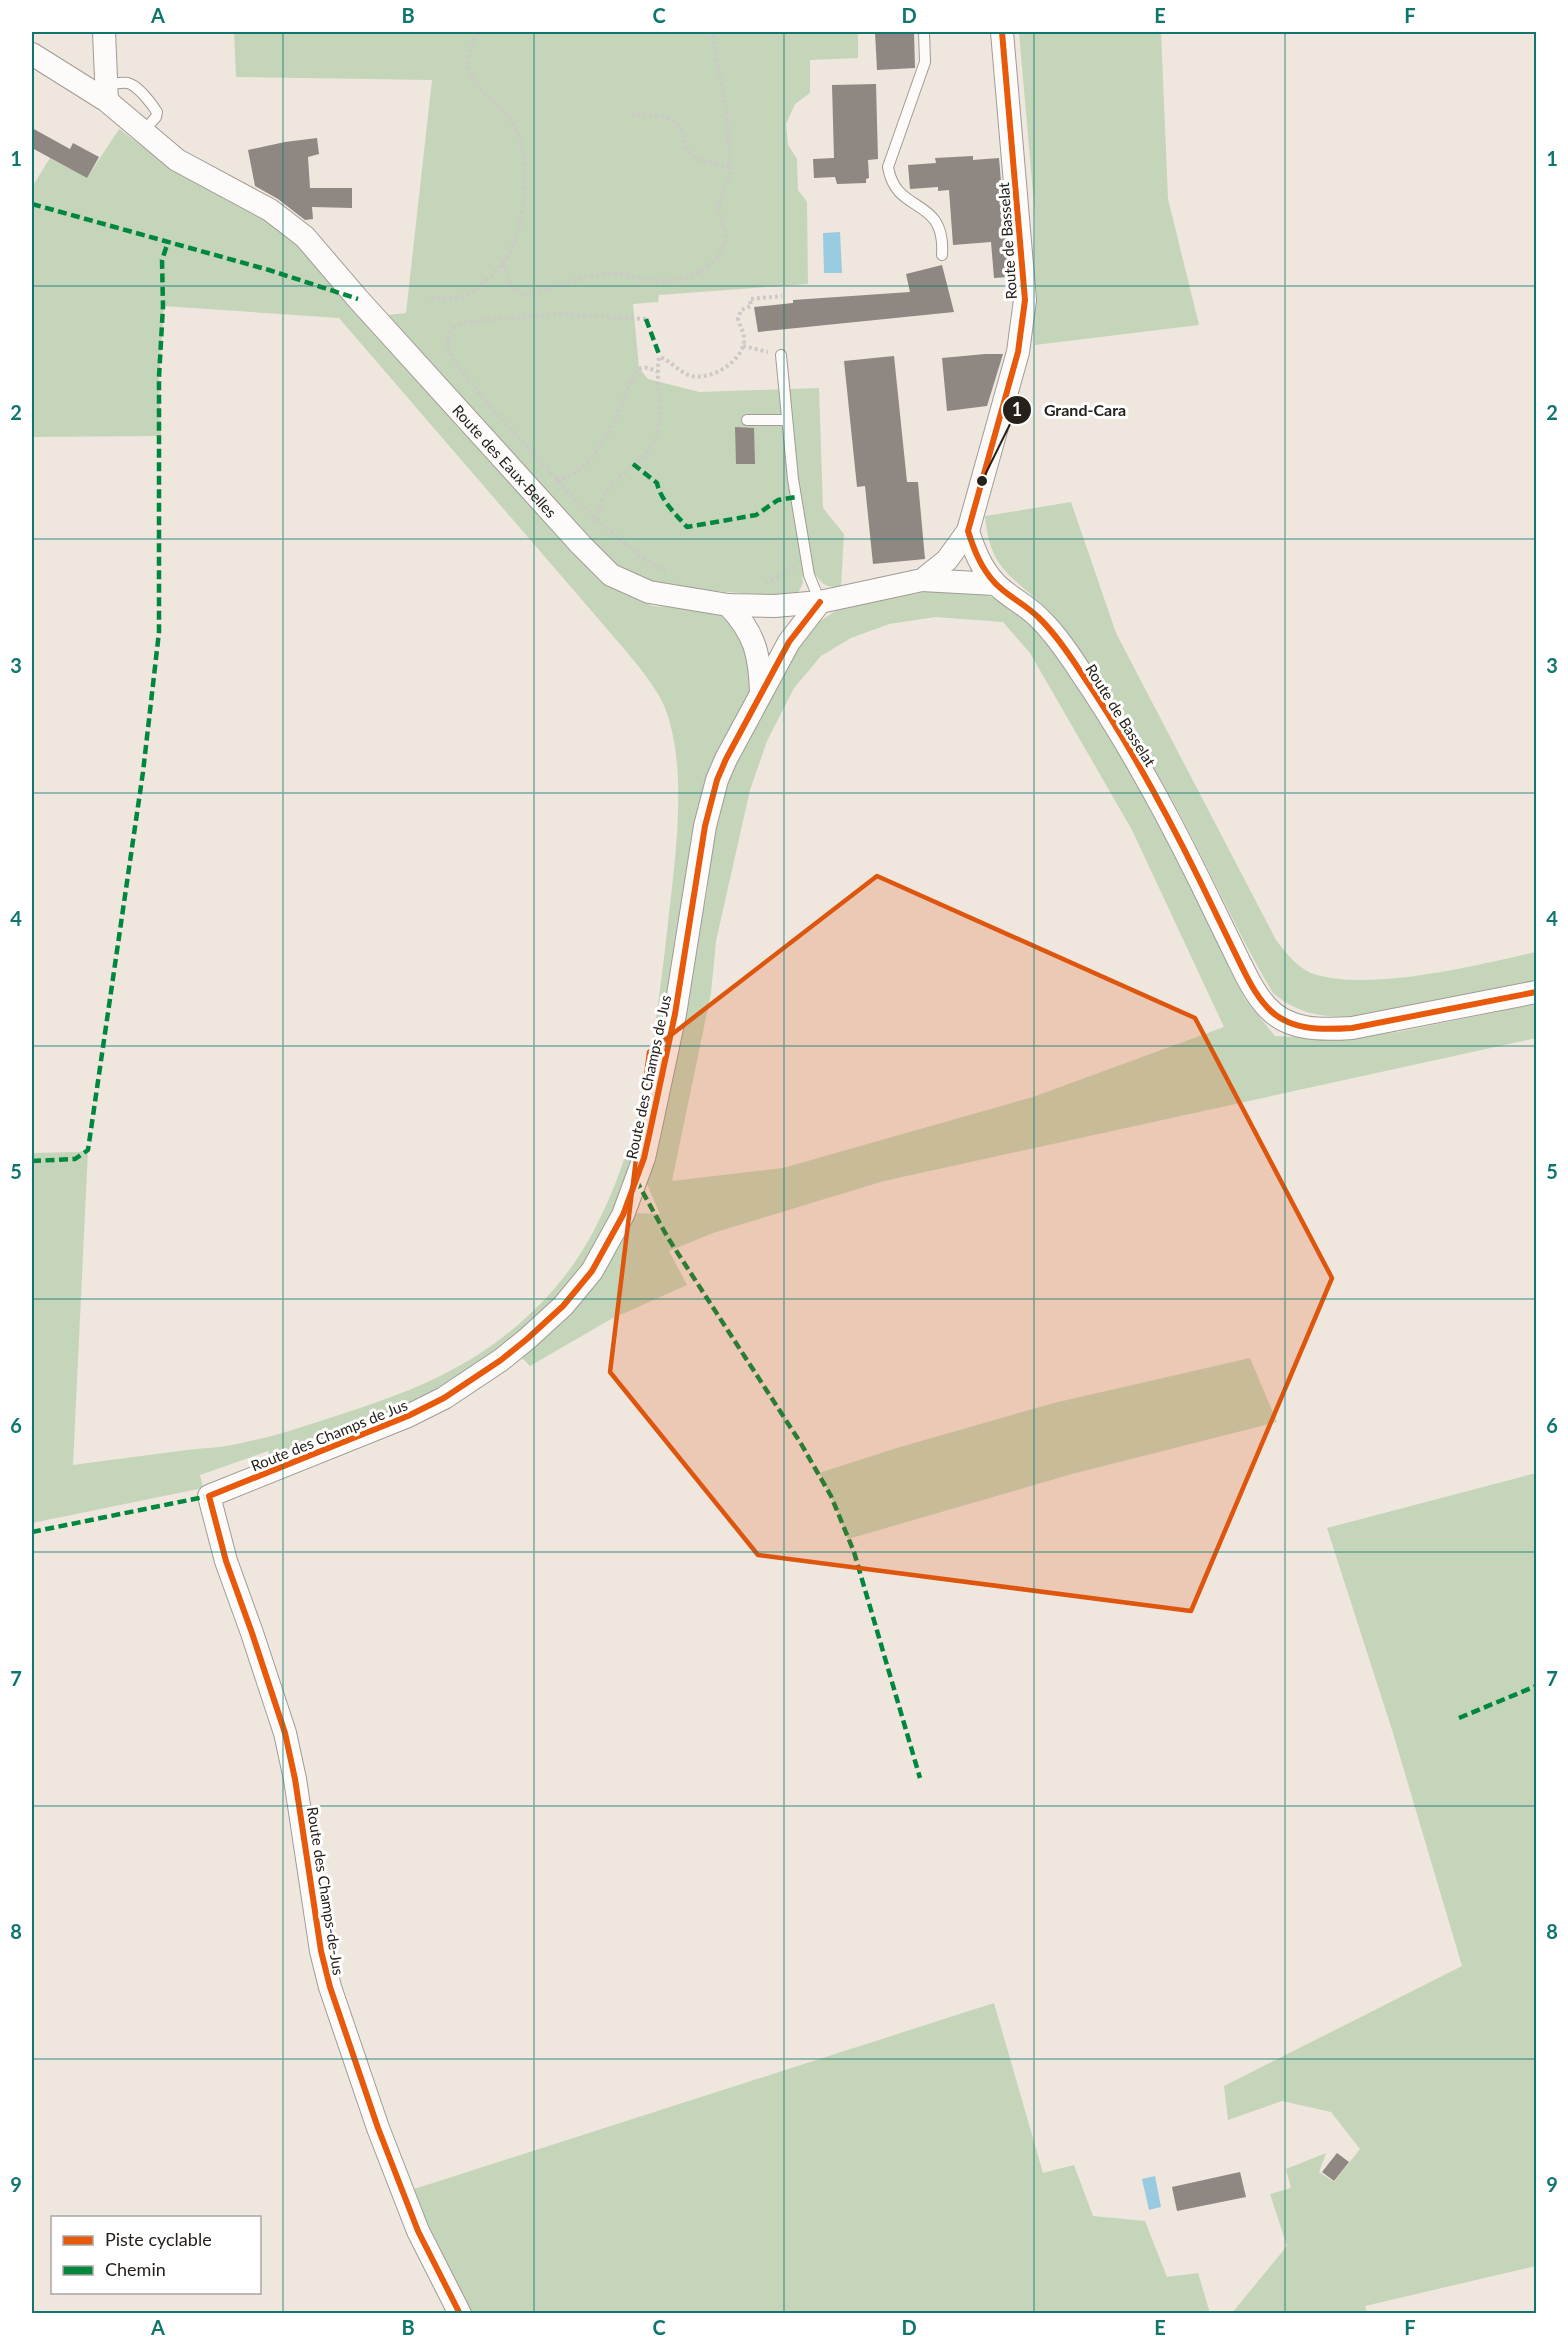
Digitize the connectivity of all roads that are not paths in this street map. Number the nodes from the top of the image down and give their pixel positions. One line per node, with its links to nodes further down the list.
1 (104, 32): 5 (street)
2 (924, 32): 6 (lane)
3 (1002, 32): 10 (street, Route de Basselat)
4 (32, 54): 5 (street, Route des Eaux-Belles)
5 (107, 93): 14 (street, Route des Eaux-Belles)
6 (942, 255)
7 (781, 355): 9 (lane)
8 (747, 420): 9 (lane)
9 (786, 420): 13 (lane)
10 (968, 531): 11 (street, Route des Eaux-Belles); 12 (street, Route de Basselat)
11 (922, 580): 12 (street); 13 (street, Route des Eaux-Belles)
12 (996, 584): 16 (street, Route de Basselat)
13 (820, 602): 14 (street, Route des Eaux-Belles); 15 (street, Route des Champs de Jus)
14 (728, 605): 15 (street)
15 (761, 693): 17 (street, Route des Champs de Jus)
16 (1536, 992)
17 (209, 1496): 18 (street, Route des Champs-de-Jus)
18 (460, 2313)

